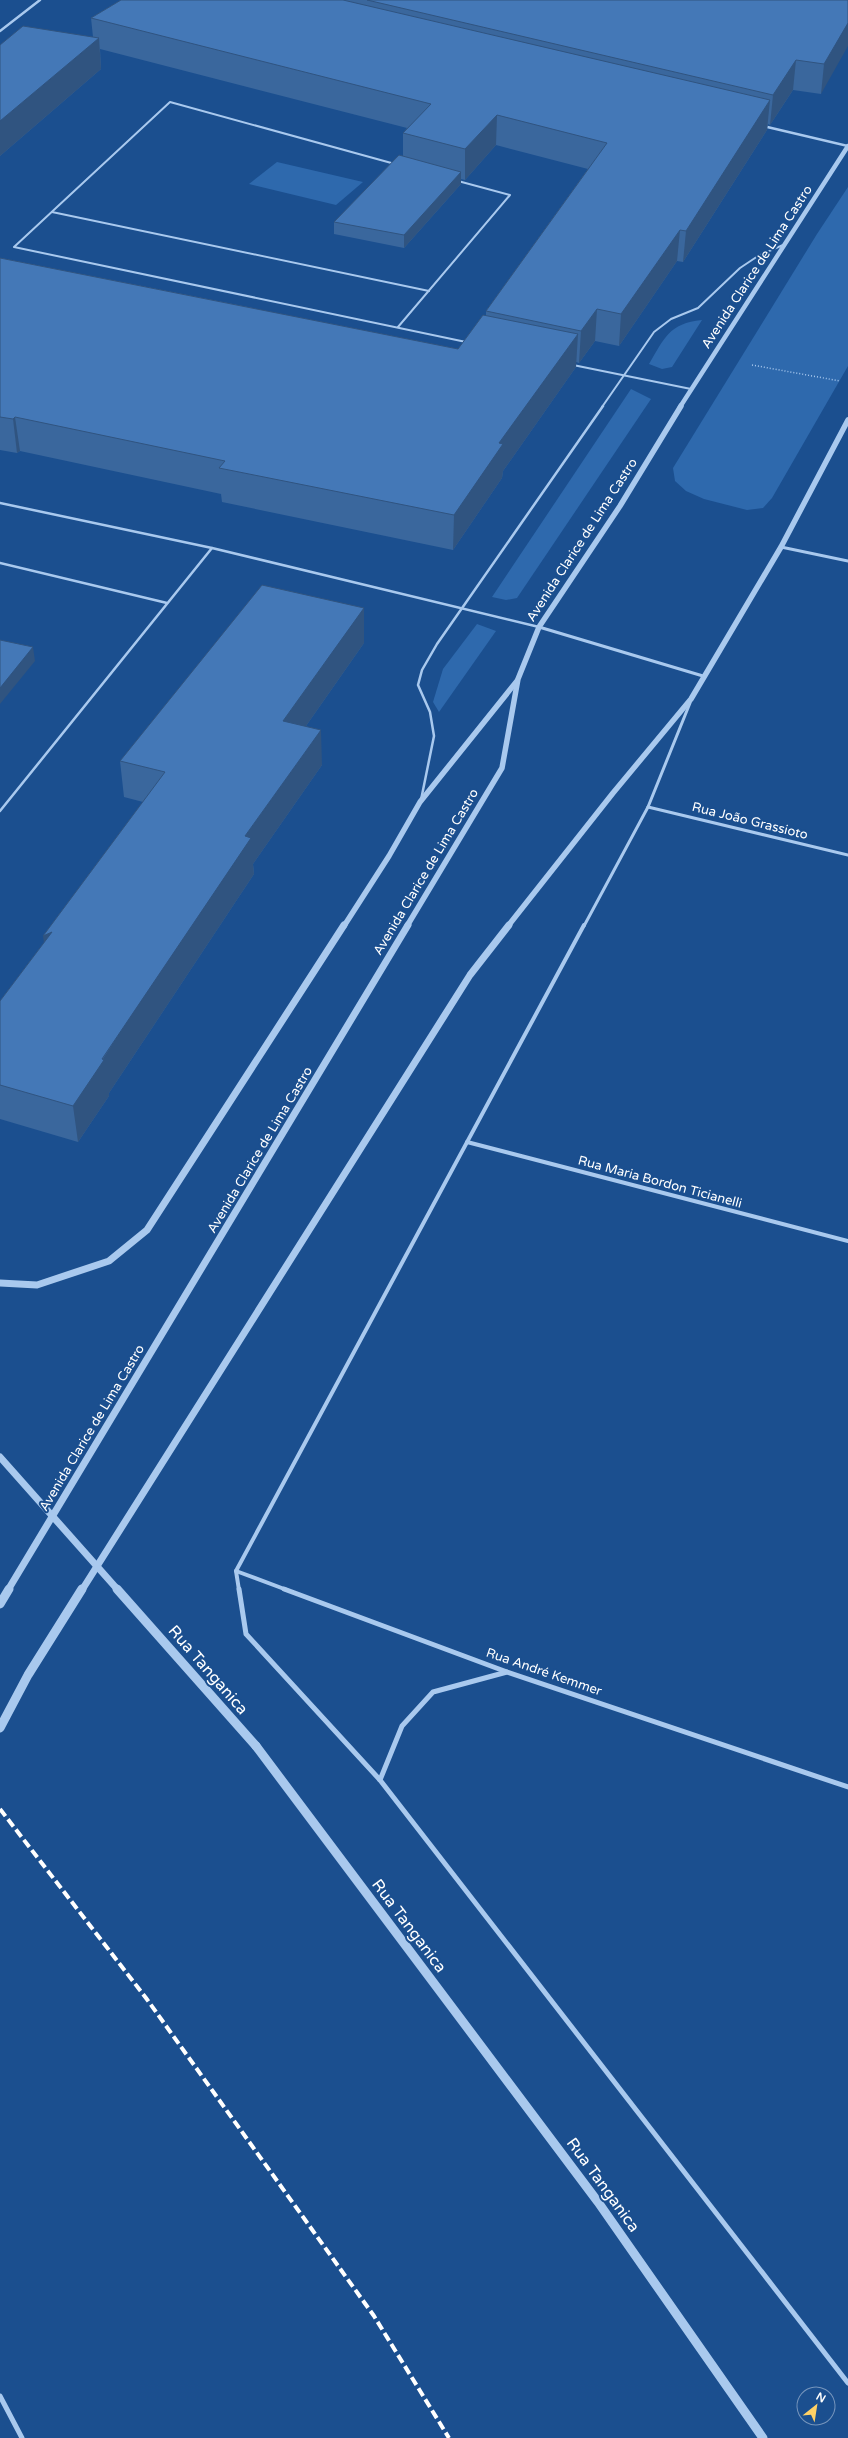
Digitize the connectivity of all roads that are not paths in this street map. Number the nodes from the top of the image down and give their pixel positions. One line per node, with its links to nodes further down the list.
1 (40, 0): 2 (street)
2 (0, 31)
3 (762, 126): 4 (street)
4 (848, 146): 8 (street, Avenida Clarice de Lima Castro)
5 (397, 164): 7 (lane)
6 (457, 181): 9 (lane)
7 (52, 212): 9 (lane); 10 (lane)
8 (785, 245): 13 (lane); 14 (street, Avenida Clarice de Lima Castro)
9 (429, 290): 10 (lane)
10 (398, 327): 11 (lane)
11 (468, 342)
12 (568, 364): 13 (lane)
13 (623, 375): 14 (lane); 22 (lane)
14 (691, 389): 23 (street, Avenida Clarice de Lima Castro)
15 (848, 420): 17 (street)
16 (0, 503): 18 (lane)
17 (781, 547): 19 (street); 24 (street)
18 (212, 548): 21 (lane); 22 (lane)
19 (848, 561)
20 (0, 563): 21 (lane)
21 (167, 603): 29 (lane)
22 (463, 609): 23 (lane); 27 (lane)
23 (539, 627): 24 (street); 25 (street, Avenida Clarice de Lima Castro)
24 (703, 676): 26 (street)
25 (518, 679): 27 (street); 36 (street, Avenida Clarice de Lima Castro)
26 (691, 700): 28 (street); 38 (street)
27 (420, 802): 33 (street)
28 (648, 806): 30 (street, Rua João Grassioto); 31 (street)
29 (0, 811)
30 (848, 855)
31 (467, 1142): 32 (street, Rua Maria Bordon Ticianelli); 35 (street)
32 (848, 1241)
33 (0, 1283)
34 (0, 1457): 44 (street, Rua Tanganica, bridge)
35 (236, 1571): 37 (street, Rua André Kemmer); 39 (street)
36 (0, 1604)
37 (507, 1672): 39 (street); 40 (street, Rua André Kemmer)
38 (0, 1728)
39 (380, 1780): 41 (street)
40 (848, 1787)
41 (848, 2384)
42 (0, 2396): 43 (street)
43 (22, 2438)
44 (763, 2438)

